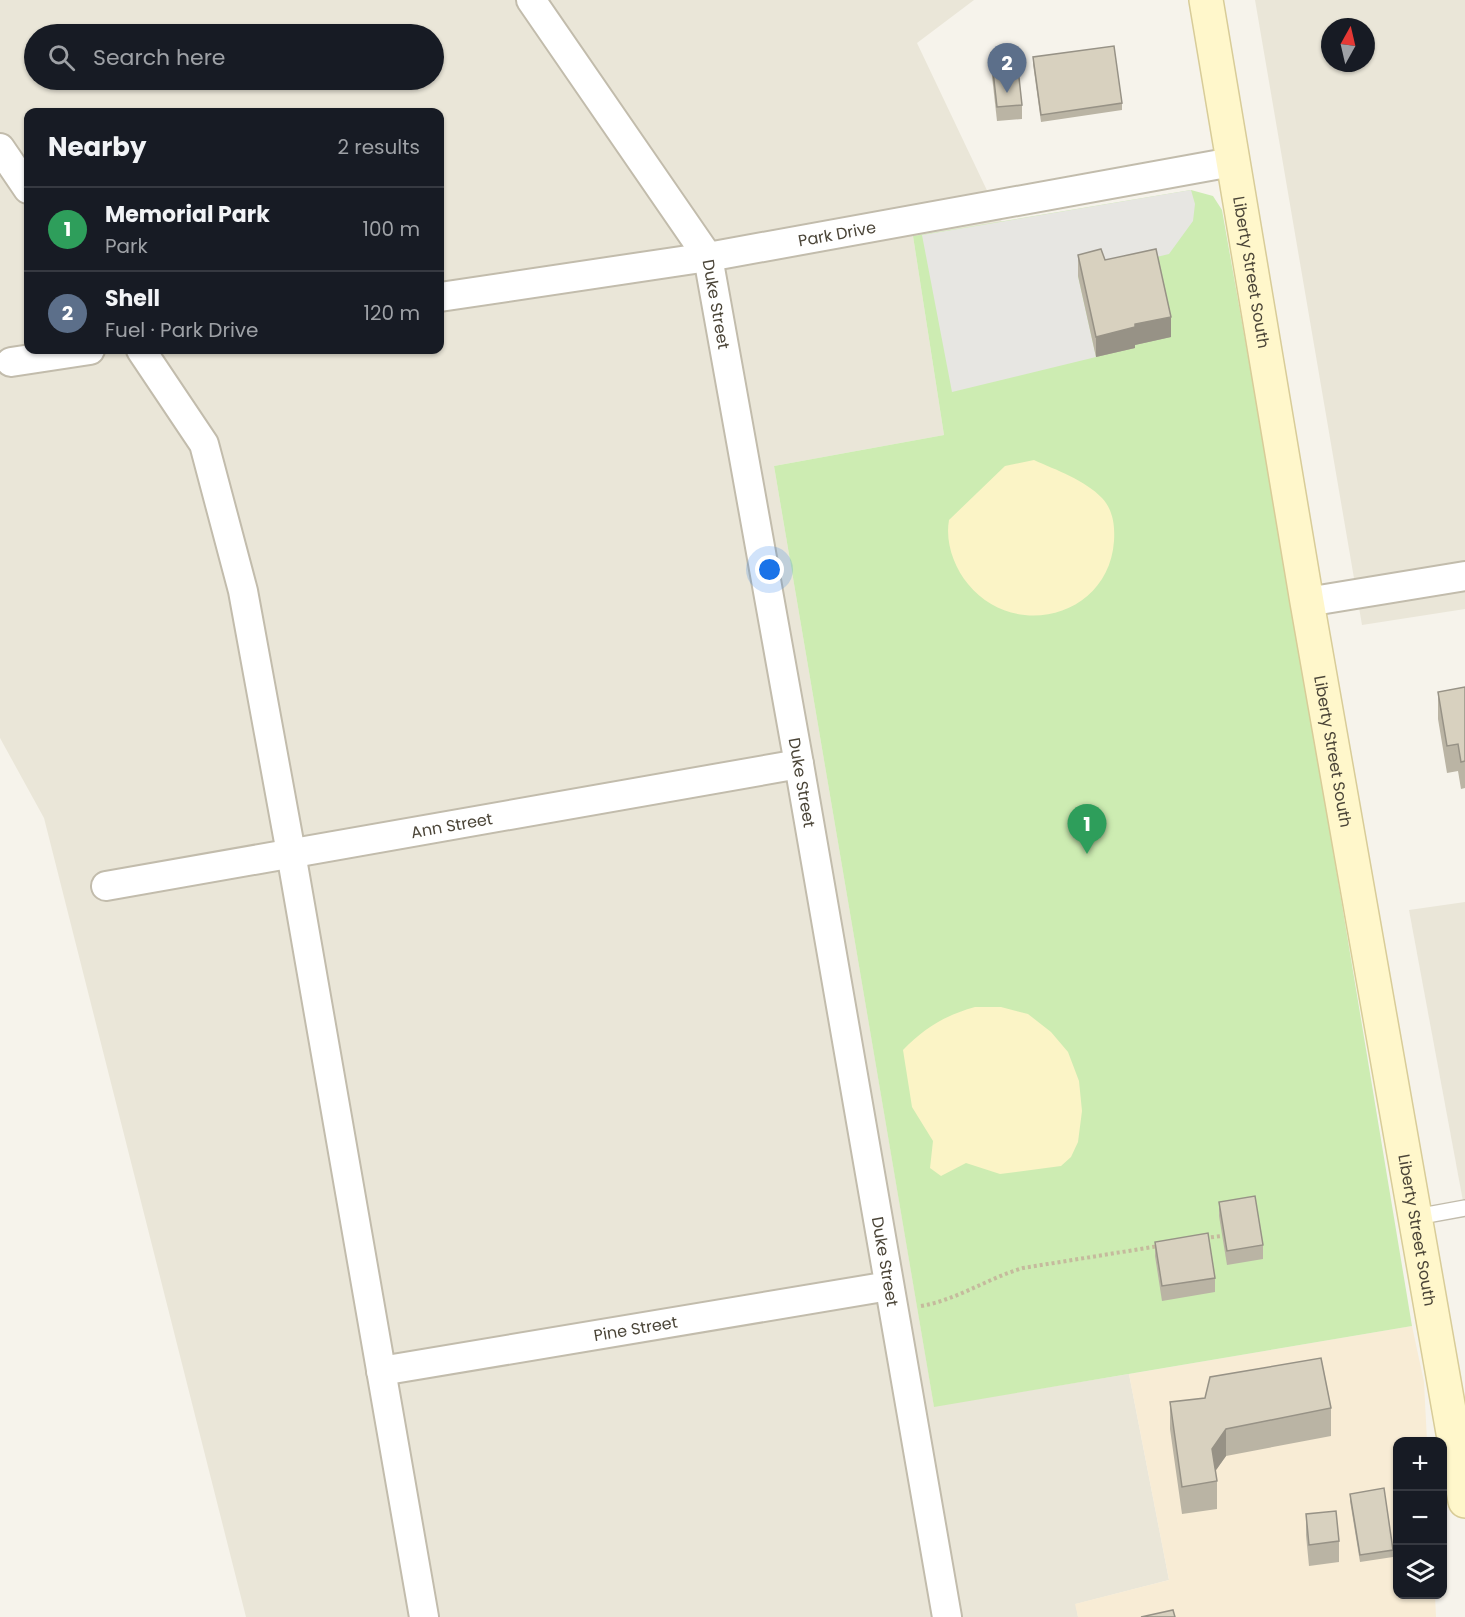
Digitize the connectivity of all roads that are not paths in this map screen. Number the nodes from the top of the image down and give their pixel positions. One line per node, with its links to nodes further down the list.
1 (531, 0): 6 (street, Duke Street)
2 (1206, 0): 4 (main road, Liberty Street South)
3 (0, 148): 5 (street)
4 (1232, 162): 6 (street, Park Drive); 12 (main road, Liberty Street South)
5 (24, 183)
6 (708, 257): 7 (street, Park Drive); 13 (street, Duke Street)
7 (444, 296)
8 (63, 354): 10 (street)
9 (144, 354): 14 (street)
10 (10, 362)
11 (1465, 576): 12 (street)
12 (1307, 602): 17 (main road, Liberty Street South)
13 (799, 764): 14 (street, Ann Street); 18 (street, Duke Street)
14 (291, 853): 15 (street, Ann Street); 19 (street)
15 (106, 886)
16 (1465, 1208): 17 (lane)
17 (1416, 1217): 20 (main road, Liberty Street South)
18 (889, 1286): 19 (street, Pine Street); 22 (street, Duke Street)
19 (381, 1371): 21 (street)
20 (1465, 1501)
21 (424, 1617)
22 (947, 1617)

